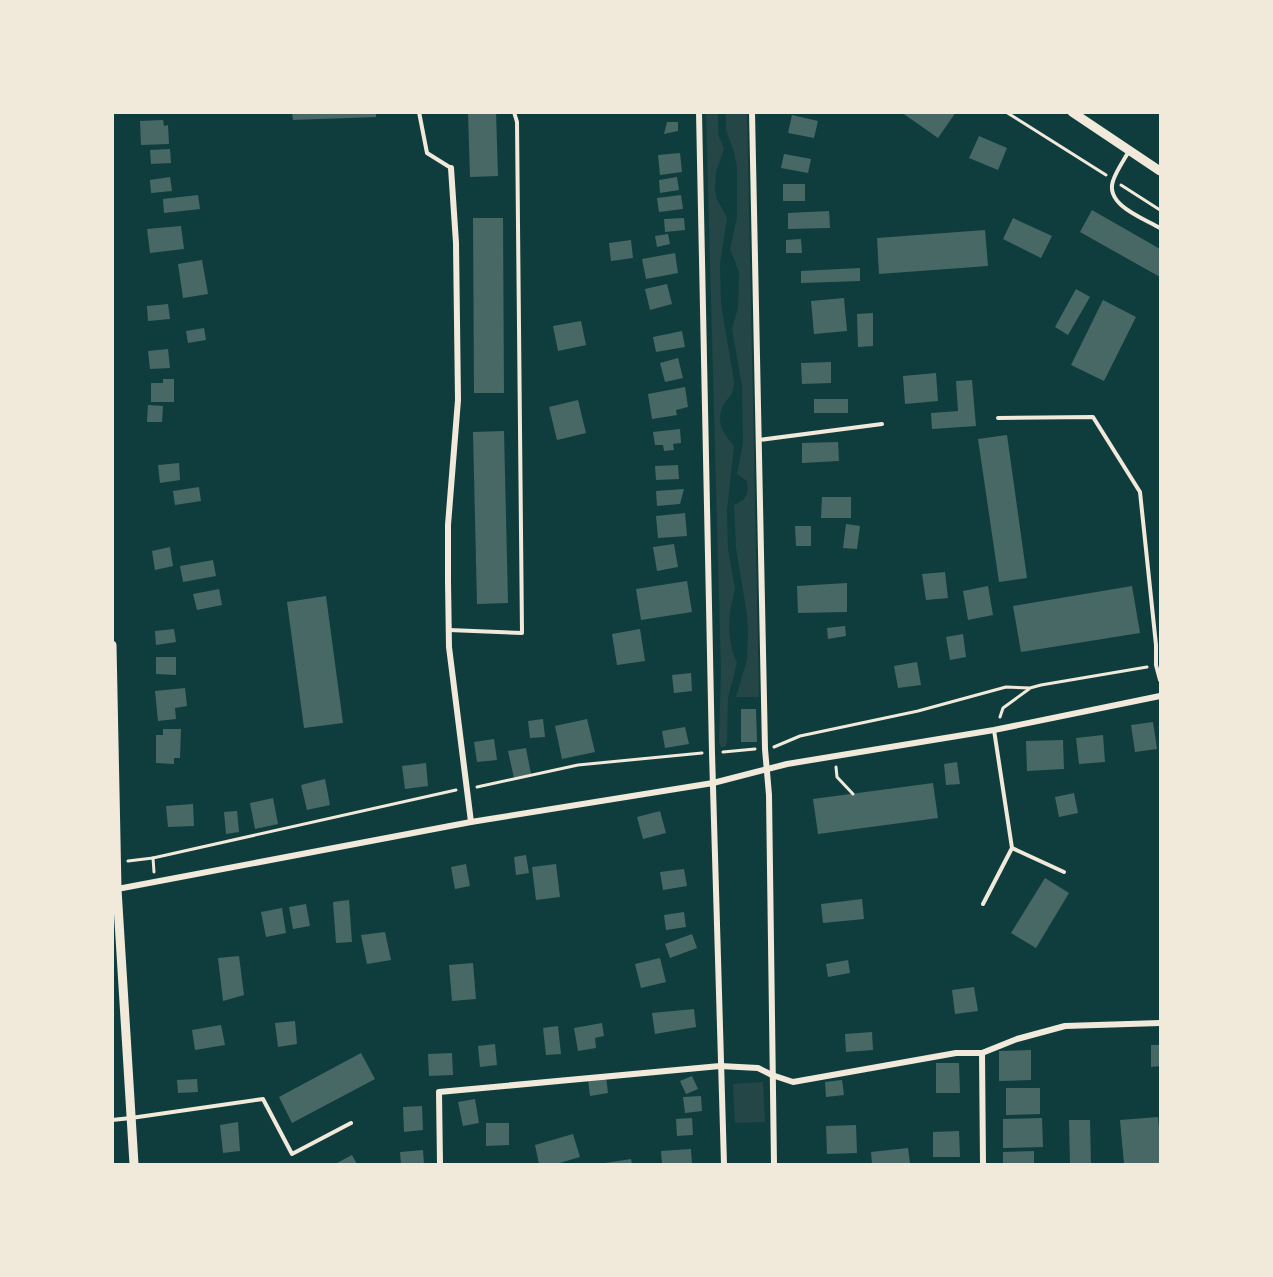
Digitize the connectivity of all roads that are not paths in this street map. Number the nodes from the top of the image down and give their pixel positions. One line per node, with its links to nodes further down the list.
1 (419, 112): 7 (lane)
2 (514, 112): 13 (lane)
3 (699, 112): 19 (street)
4 (752, 112): 12 (street)
5 (1072, 112): 6 (main road)
6 (1130, 150): 8 (main road); 9 (lane)
7 (451, 168): 13 (street)
8 (1161, 171)
9 (1161, 228)
10 (998, 418): 15 (lane)
11 (882, 424): 12 (lane)
12 (759, 440): 18 (street)
13 (448, 630): 20 (street)
14 (112, 645): 23 (main road)
15 (1161, 680)
16 (1161, 696): 17 (street)
17 (994, 730): 18 (street); 21 (lane)
18 (766, 770): 19 (street); 28 (street)
19 (713, 783): 20 (street); 27 (street)
20 (471, 822): 23 (street)
21 (1012, 848): 22 (lane); 24 (lane)
22 (1064, 872)
23 (115, 889): 29 (main road)
24 (983, 904)
25 (1161, 1023): 26 (street)
26 (982, 1053): 28 (street); 36 (street)
27 (720, 1066): 28 (street); 33 (street); 34 (street)
28 (772, 1075): 35 (street)
29 (131, 1118): 30 (lane); 31 (lane); 32 (main road)
30 (112, 1120)
31 (351, 1123)
32 (134, 1164)
33 (440, 1164)
34 (723, 1164)
35 (774, 1164)
36 (983, 1164)

